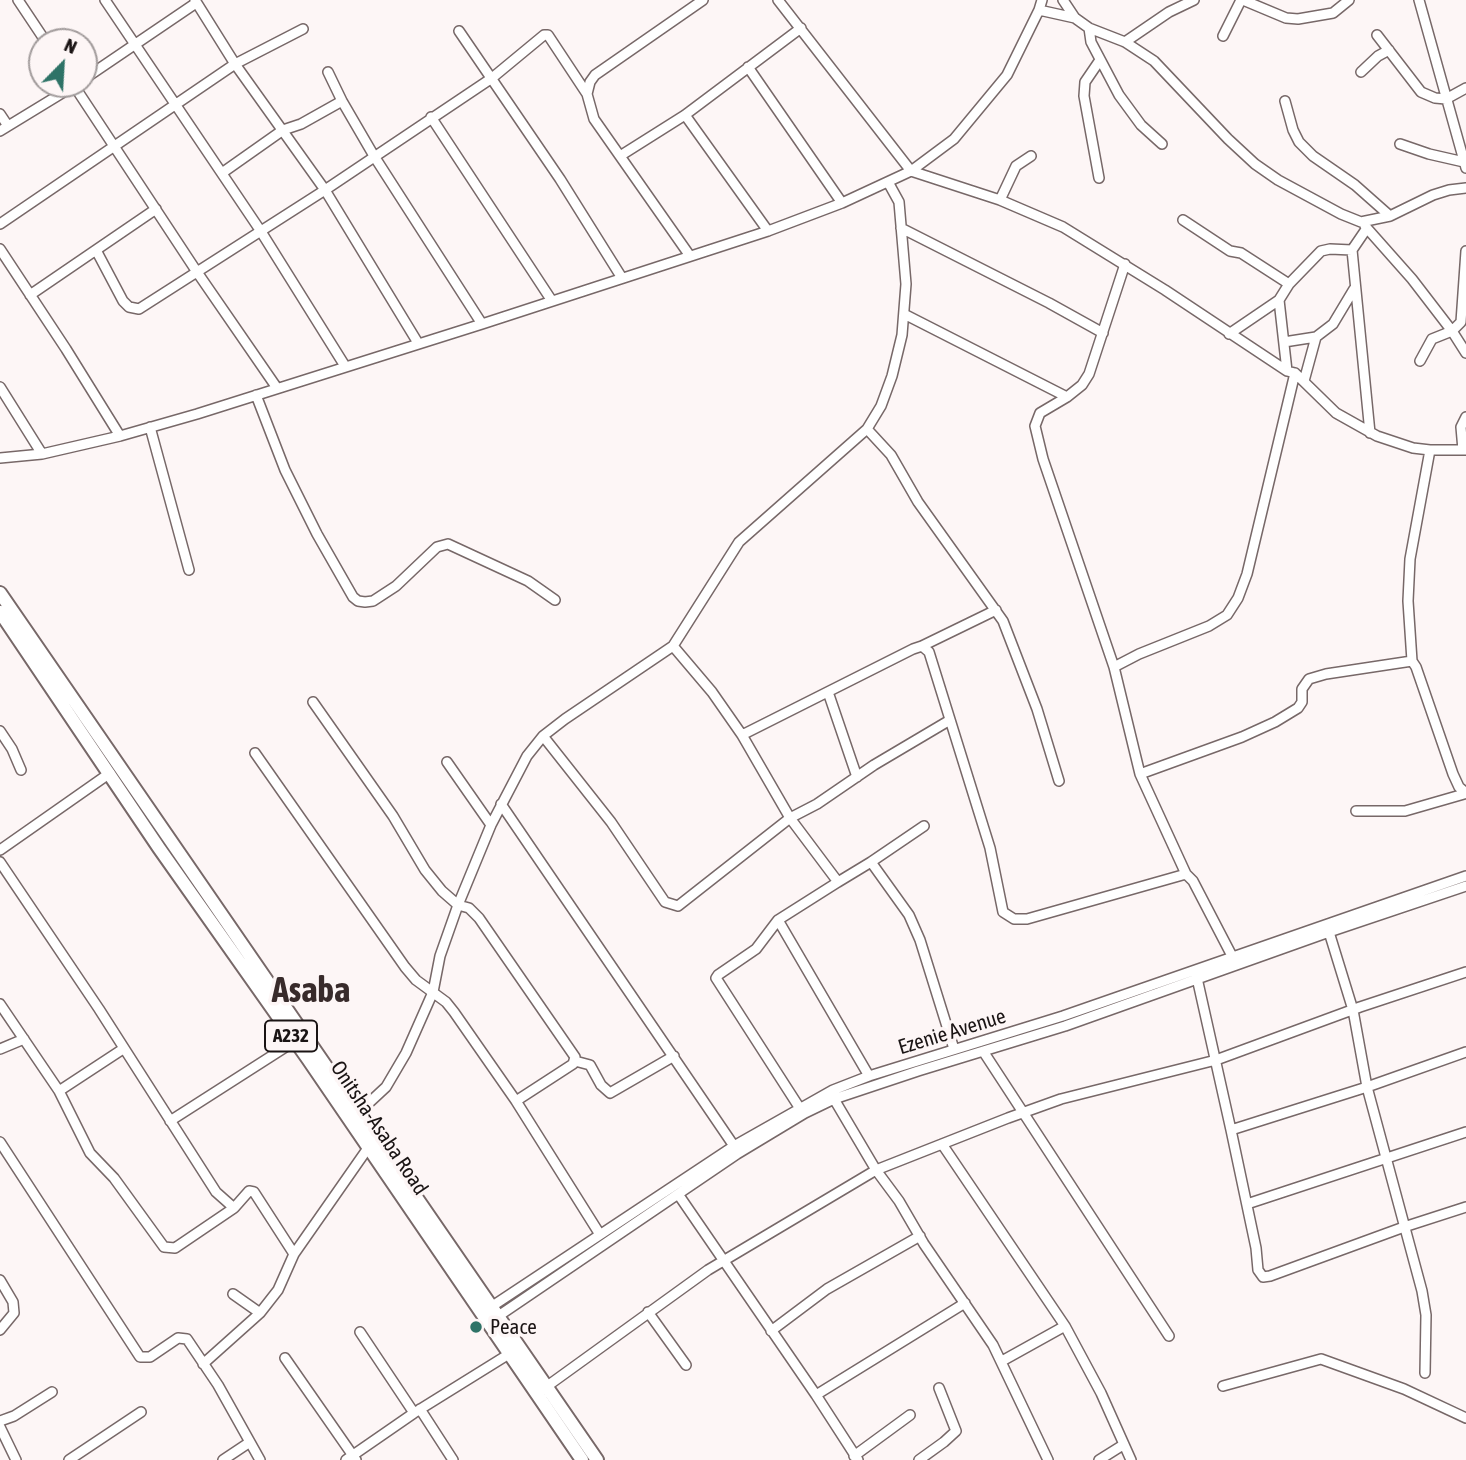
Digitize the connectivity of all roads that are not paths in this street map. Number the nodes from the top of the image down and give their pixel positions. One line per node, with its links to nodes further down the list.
1 (18, 0): 14 (street)
2 (105, 0): 22 (street)
3 (703, 0): 32 (street)
4 (778, 0): 15 (street)
5 (1042, 0): 12 (street)
6 (1063, 0): 13 (street)
7 (1194, 0): 21 (street)
8 (1242, 0): 9 (street); 20 (street)
9 (1349, 0)
10 (1419, 0): 35 (street)
11 (196, 1): 22 (street); 25 (street)
12 (1039, 10): 13 (street); 51 (street)
13 (1075, 18): 16 (street)
14 (37, 28)
15 (801, 28): 26 (street); 51 (street)
16 (1089, 28): 21 (street); 24 (street)
17 (303, 29): 25 (street)
18 (459, 31): 30 (street)
19 (1377, 35): 23 (street)
20 (1223, 36)
21 (1125, 42): 63 (street)
22 (134, 43): 27 (street); 38 (street)
23 (1389, 50): 29 (street); 35 (street)
24 (1100, 60): 44 (street); 53 (street)
25 (235, 64): 38 (street); 43 (street)
26 (748, 67): 40 (street); 58 (street)
27 (98, 69)
28 (328, 72): 36 (street)
29 (1361, 72)
30 (492, 78): 32 (street); 41 (street); 74 (street)
31 (1466, 88): 35 (street)
32 (587, 94): 48 (street)
33 (53, 98): 42 (street)
34 (82, 98): 46 (street)
35 (1446, 99): 50 (street)
36 (342, 101): 43 (street); 47 (street)
37 (1285, 101): 60 (street)
38 (176, 105): 46 (street); 52 (street)
39 (0, 114): 42 (street)
40 (685, 115): 48 (street); 66 (street)
41 (432, 117): 47 (street); 79 (street)
42 (4, 128)
43 (283, 130): 52 (street); 56 (street)
44 (1162, 144)
45 (1400, 144): 50 (street)
46 (114, 147): 59 (street); 62 (street)
47 (374, 156): 56 (street); 81 (street)
48 (620, 156): 71 (street)
49 (1031, 156): 57 (street)
50 (1465, 165)
51 (911, 171): 54 (street); 57 (street)
52 (222, 173): 65 (street)
53 (1099, 178)
54 (888, 182): 58 (street); 64 (street)
55 (1466, 188): 60 (street)
56 (325, 190): 65 (street); 87 (street)
57 (1000, 200): 72 (street)
58 (842, 204): 66 (street)
59 (156, 209): 68 (street); 73 (street)
60 (1390, 216): 63 (street)
61 (1183, 220): 75 (street)
62 (0, 224)
63 (1364, 225): 69 (street); 82 (street)
64 (901, 228): 80 (street); 83 (street)
65 (260, 230): 73 (street); 90 (street)
66 (768, 231): 71 (street)
67 (0, 250): 77 (street)
68 (96, 250): 73 (street); 77 (street)
69 (1352, 250): 75 (street); 76 (street)
70 (1466, 251): 82 (street)
71 (690, 256): 74 (street)
72 (1125, 264): 83 (street); 84 (street)
73 (197, 272): 94 (street)
74 (622, 278): 79 (street)
75 (1289, 284): 78 (street)
76 (1354, 289): 85 (street); 100 (street)
77 (30, 295): 101 (street)
78 (1279, 300): 84 (street); 86 (street)
79 (552, 301): 81 (street)
80 (904, 314): 96 (street); 99 (street)
81 (482, 324): 87 (street)
82 (1452, 331): 88 (street); 89 (street)
83 (1104, 333): 96 (street)
84 (1229, 334): 91 (street)
85 (1316, 337): 86 (street); 92 (street)
86 (1284, 342): 91 (street)
87 (418, 343): 90 (street)
88 (1466, 353)
89 (1420, 361)
90 (345, 366): 94 (street)
91 (1291, 372): 92 (street); 114 (street)
92 (1304, 381): 100 (street)
93 (0, 387): 104 (street)
94 (277, 388): 95 (street)
95 (256, 395): 98 (street); 108 (street)
96 (1067, 397): 114 (street)
97 (1466, 417): 103 (street)
98 (150, 428): 101 (street); 106 (street)
99 (867, 429): 109 (street); 111 (street)
100 (1370, 433): 102 (street)
101 (120, 436): 104 (street)
102 (1430, 450): 103 (street); 113 (street)
103 (1464, 450)
104 (42, 454): 105 (street)
105 (0, 458)
106 (189, 570)
107 (0, 593): 142 (highway, A232)
108 (555, 600)
109 (996, 610): 112 (street); 127 (street)
110 (0, 612): 124 (highway, Onitsha-Asaba Road / A232)
111 (673, 646): 119 (street); 120 (street)
112 (922, 646): 115 (street); 117 (street)
113 (1412, 661): 125 (street); 128 (street)
114 (1114, 667): 125 (street)
115 (828, 692): 119 (street); 126 (street)
116 (313, 702): 141 (street)
117 (950, 720): 126 (street); 137 (street)
118 (0, 731): 123 (street)
119 (742, 735): 131 (street)
120 (543, 736): 129 (street); 131 (street)
121 (255, 753): 149 (street)
122 (447, 762): 132 (street)
123 (21, 770)
124 (110, 774): 134 (street); 142 (highway, Onitsha-Asaba Road / A232)
125 (1140, 774): 137 (street)
126 (857, 777): 131 (street)
127 (1059, 781)
128 (1465, 794): 130 (street)
129 (501, 804): 132 (street); 161 (street)
130 (1356, 811)
131 (790, 818): 139 (street)
132 (491, 825): 141 (street)
133 (925, 826): 136 (street)
134 (0, 850)
135 (0, 862): 157 (street)
136 (871, 862): 139 (street); 158 (street)
137 (1186, 874): 146 (street)
138 (1466, 876): 143 (street, Ezenie Avenue)
139 (838, 882): 144 (street)
140 (1466, 886): 143 (street, Ezenie Avenue)
141 (458, 905): 149 (street); 163 (street)
142 (208, 906): 154 (highway, Onitsha-Asaba Road / A232); 170 (highway, A232)
143 (1381, 910): 145 (street, Ezenie Avenue); 146 (street, Ezenie Avenue)
144 (778, 920): 164 (street); 169 (street)
145 (1329, 932): 148 (street, Ezenie Avenue); 151 (street)
146 (1232, 956): 152 (street, Ezenie Avenue)
147 (1466, 972): 151 (street)
148 (1197, 978): 155 (street, Ezenie Avenue); 162 (street)
149 (433, 992): 168 (street); 170 (street)
150 (0, 1004): 153 (street)
151 (1353, 1010): 162 (street); 165 (street)
152 (1012, 1031): 155 (street); 158 (street, Ezenie Avenue)
153 (24, 1039): 156 (street); 166 (street)
154 (295, 1041): 172 (street); 178 (highway, Onitsha-Asaba Road / A232)
155 (1016, 1041): 159 (street, Ezenie Avenue)
156 (0, 1049)
157 (123, 1049): 166 (street); 172 (street)
158 (954, 1049): 164 (street, Ezenie Avenue)
159 (983, 1051): 167 (street, Ezenie Avenue); 171 (street)
160 (1466, 1052): 165 (street)
161 (674, 1056): 163 (street); 177 (street)
162 (1216, 1060): 171 (street); 173 (street)
163 (575, 1061): 168 (street)
164 (869, 1076): 169 (street, Ezenie Avenue)
165 (1367, 1087): 173 (street); 179 (street)
166 (59, 1091): 184 (street)
167 (834, 1100): 180 (street); 181 (street, Ezenie Avenue)
168 (516, 1101): 186 (street)
169 (799, 1107): 177 (street, Ezenie Avenue)
170 (358, 1113): 193 (highway, A232)
171 (1024, 1113): 176 (street); 200 (street)
172 (170, 1121): 184 (street)
173 (1231, 1130): 182 (street)
174 (1466, 1132): 179 (street)
175 (0, 1142): 204 (street)
176 (942, 1144): 180 (street); 196 (street)
177 (734, 1146): 186 (street, Ezenie Avenue)
178 (368, 1148): 188 (street); 201 (highway, Onitsha-Asaba Road / A232)
179 (1388, 1159): 182 (street); 185 (street)
180 (876, 1170): 187 (street); 189 (street)
181 (678, 1194): 189 (street); 193 (street, Ezenie Avenue)
182 (1247, 1204): 185 (street)
183 (1466, 1207): 185 (street)
184 (234, 1208): 188 (street)
185 (1404, 1227): 206 (street)
186 (599, 1233): 193 (street, Ezenie Avenue)
187 (920, 1236): 192 (street); 198 (street)
188 (294, 1254): 195 (street)
189 (724, 1262): 194 (street); 198 (street)
190 (0, 1280): 197 (street)
191 (233, 1294): 195 (street)
192 (965, 1303): 203 (street); 211 (street)
193 (494, 1312): 208 (highway, A232)
194 (648, 1312): 205 (street); 208 (street)
195 (260, 1313): 204 (street)
196 (1065, 1326): 203 (street); 219 (street)
197 (0, 1329)
198 (771, 1331): 211 (street)
199 (360, 1332): 212 (street)
200 (1169, 1336)
201 (509, 1354): 212 (street); 227 (highway, Onitsha-Asaba Road / A232)
202 (285, 1358): 220 (street)
203 (1002, 1361): 230 (street)
204 (203, 1364): 218 (street)
205 (686, 1365)
206 (1425, 1373)
207 (1223, 1386): 215 (street)
208 (546, 1387): 228 (highway, A232)
209 (939, 1388): 229 (street)
210 (52, 1392): 216 (street)
211 (817, 1395): 221 (street)
212 (417, 1411): 220 (street); 226 (street)
213 (141, 1412): 223 (street)
214 (910, 1415): 221 (street)
215 (1466, 1418)
216 (0, 1421)
217 (0, 1427): 222 (street)
218 (250, 1443): 224 (street); 225 (street)
219 (1123, 1445): 231 (street); 232 (street)
220 (351, 1458)
221 (856, 1458)
222 (16, 1460)
223 (69, 1460)
224 (223, 1460)
225 (260, 1460)
226 (453, 1460)
227 (582, 1460)
228 (597, 1460)
229 (919, 1460)
230 (1048, 1460)
231 (1099, 1460)
232 (1131, 1460)

